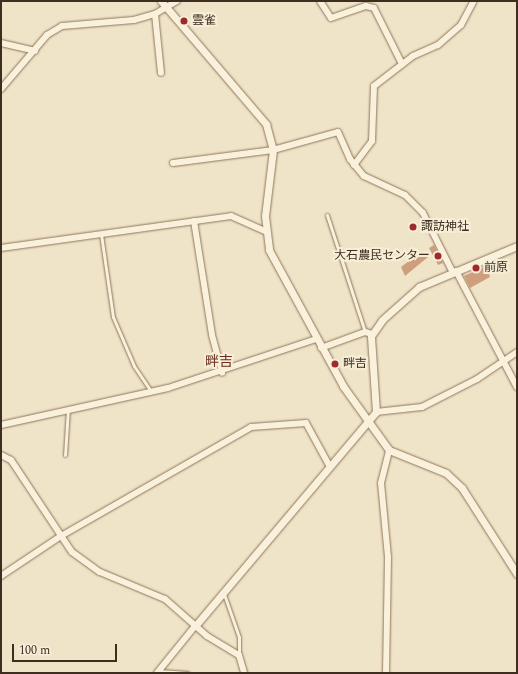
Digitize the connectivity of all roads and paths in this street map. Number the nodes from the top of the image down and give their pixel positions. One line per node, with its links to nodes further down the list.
1 (177, 1): 4 (street)
2 (320, 1): 8 (street)
3 (475, 1): 8 (street)
4 (164, 4): 5 (street); 11 (street)
5 (155, 14): 7 (street); 9 (street)
6 (1, 43): 7 (street)
7 (34, 51): 10 (street)
8 (402, 64): 13 (street)
9 (161, 73)
10 (1, 89)
11 (273, 150): 12 (street); 13 (street); 16 (street)
12 (173, 163)
13 (354, 165): 20 (street)
14 (327, 215): 21 (lane)
15 (194, 221): 16 (street); 17 (street); 26 (street)
16 (265, 231): 22 (street)
17 (101, 234): 19 (street); 28 (lane)
18 (517, 246): 20 (street)
19 (1, 248)
20 (454, 272): 21 (street); 25 (street)
21 (369, 333): 23 (street); 30 (street)
22 (316, 339): 23 (street); 26 (street)
23 (321, 348): 31 (street)
24 (517, 352): 25 (street)
25 (502, 361): 27 (street); 30 (street)
26 (222, 373): 28 (street)
27 (517, 387)
28 (152, 392): 29 (street)
29 (68, 408): 32 (street); 35 (lane)
30 (376, 412): 31 (street)
31 (368, 419): 33 (street); 36 (street)
32 (1, 425)
33 (389, 450): 38 (street); 46 (street)
34 (1, 455): 37 (street)
35 (65, 455)
36 (329, 465): 37 (street); 40 (street)
37 (61, 536): 39 (street); 41 (street)
38 (517, 574)
39 (1, 576)
40 (223, 592): 41 (street); 42 (lane)
41 (195, 626): 42 (street); 43 (street)
42 (239, 655): 45 (street)
43 (158, 672): 44 (lane)
44 (188, 673)
45 (244, 673)
46 (386, 673)

